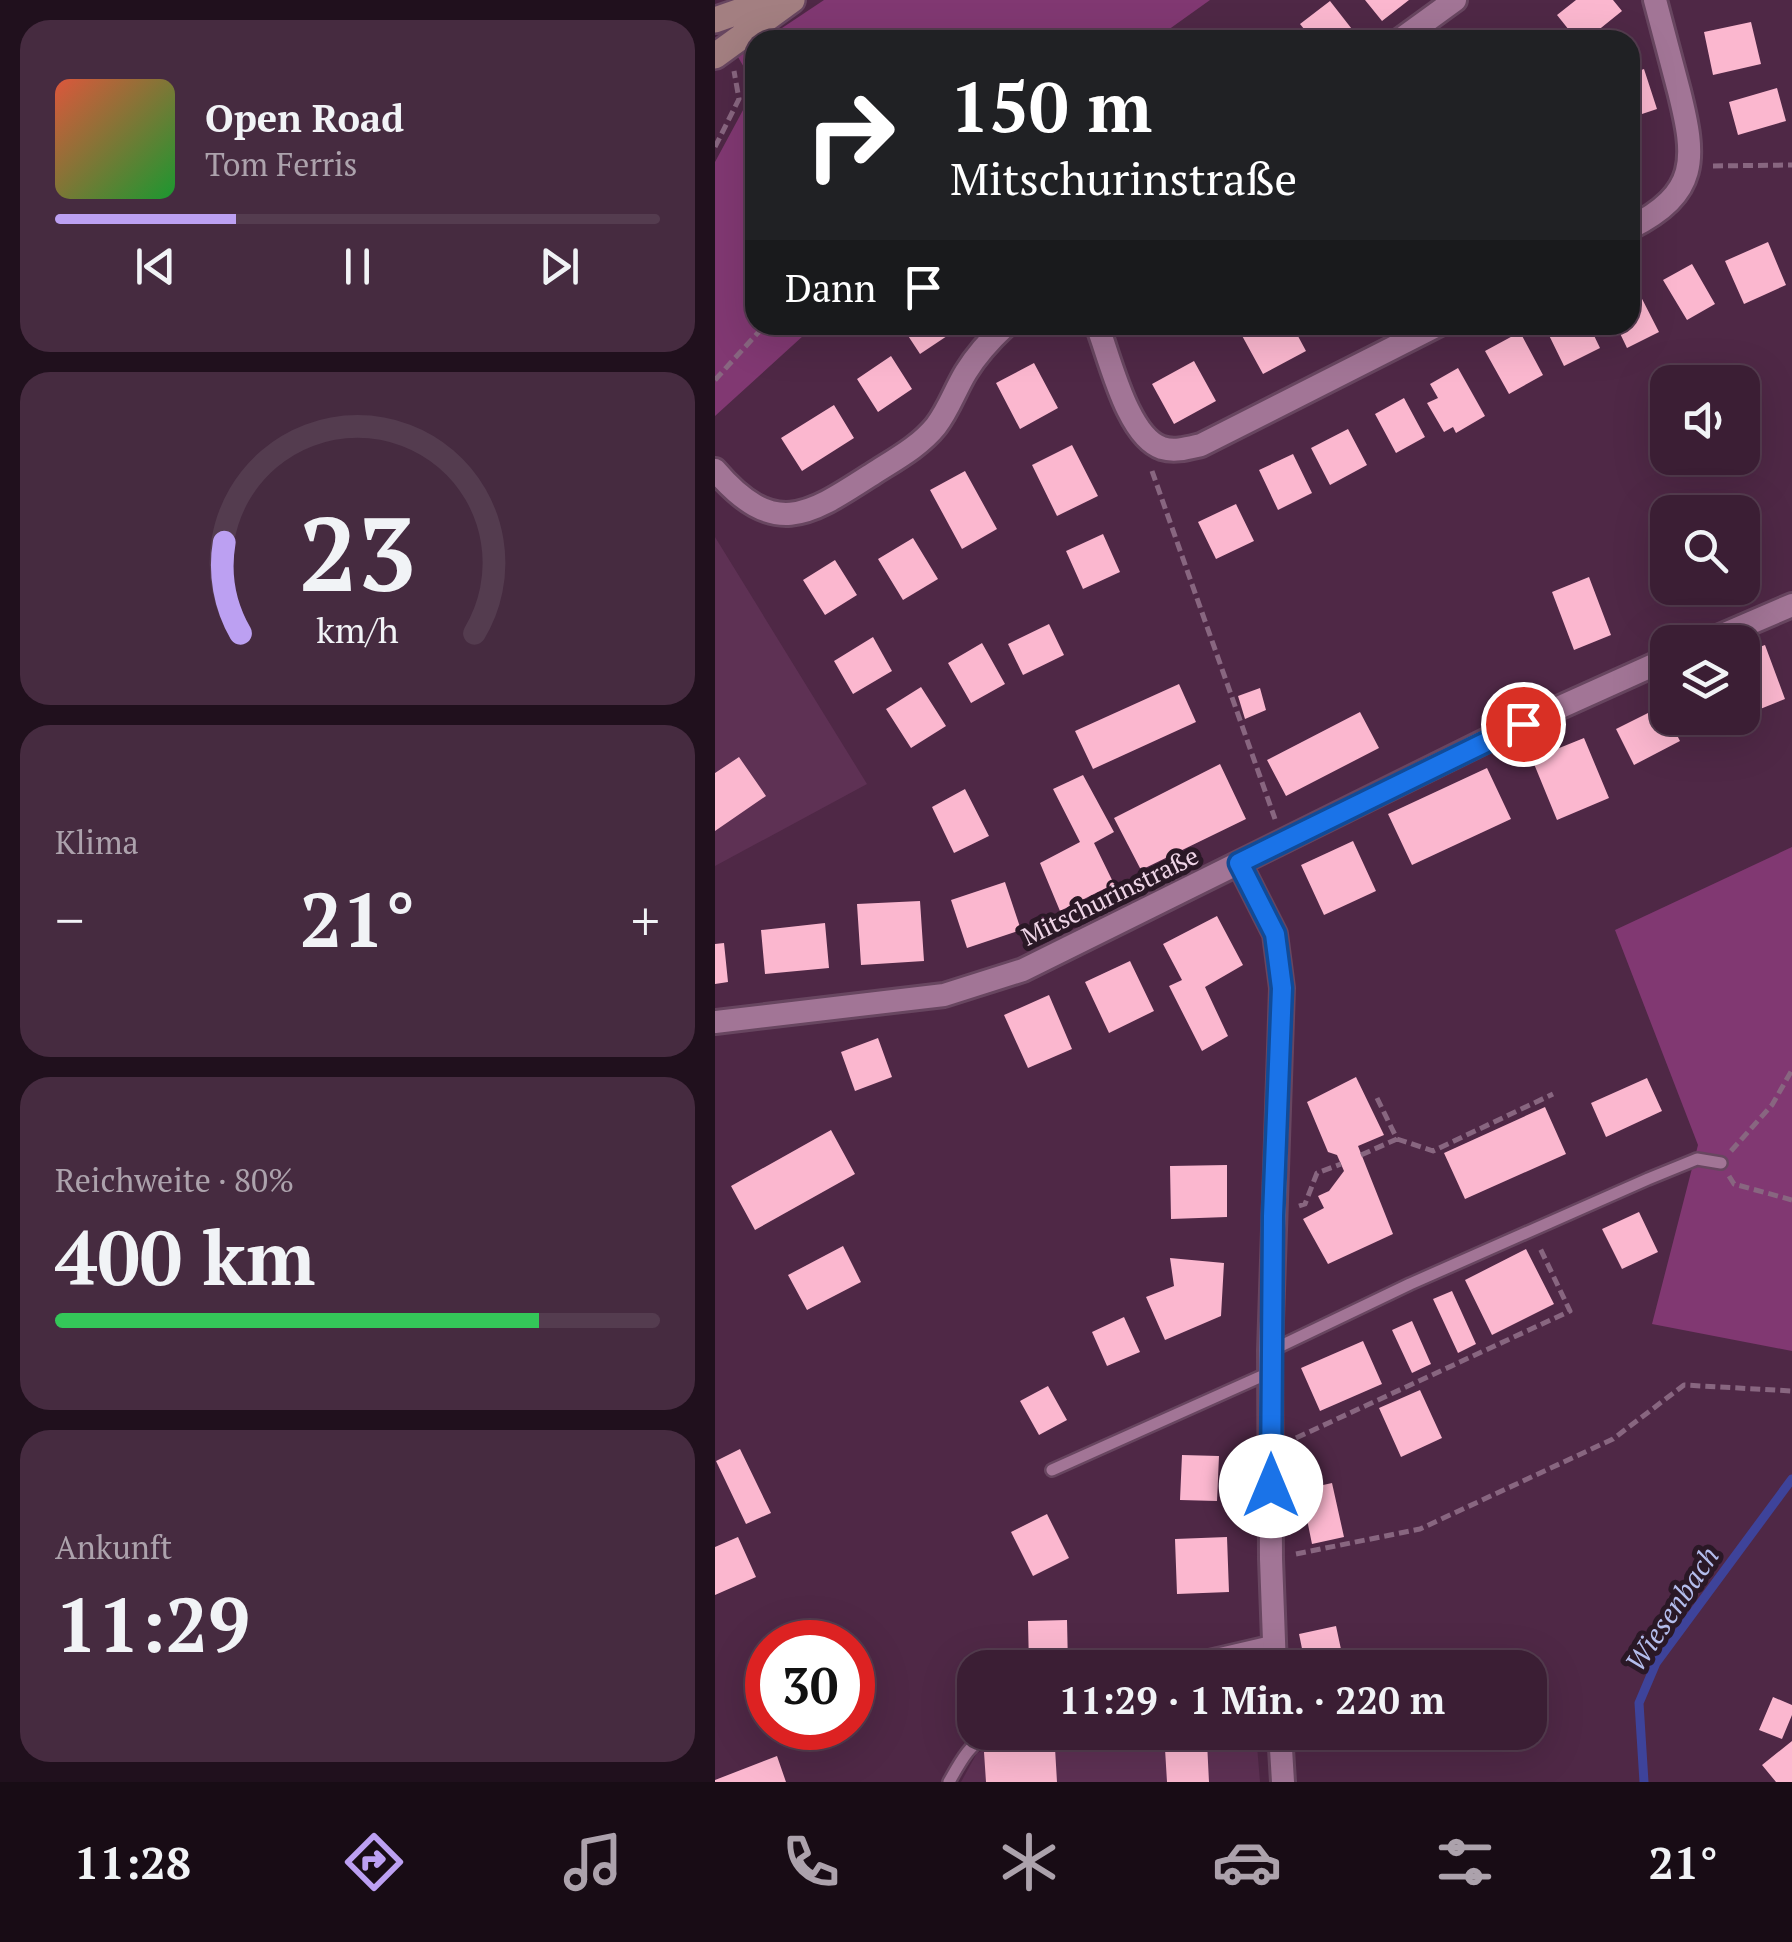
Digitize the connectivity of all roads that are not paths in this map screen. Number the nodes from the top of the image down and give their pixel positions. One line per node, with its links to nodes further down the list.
1 (772, 0): 5 (main road)
2 (791, 0): 6 (main road)
3 (1455, 0): 7 (street)
4 (1655, 0): 10 (street)
5 (715, 20)
6 (759, 30)
7 (1414, 30)
8 (745, 43): 9 (main road)
9 (724, 62)
10 (1640, 222)
11 (996, 335): 14 (street)
12 (1101, 335): 13 (street)
13 (1418, 335)
14 (715, 470)
15 (1792, 606): 16 (street)
16 (1747, 625)
17 (1650, 668): 18 (street, Mitschurinstraße)
18 (1239, 863): 19 (street, Mitschurinstraße); 21 (street)
19 (715, 1022)
20 (1721, 1163): 21 (lane)
21 (1271, 1361): 22 (lane); 23 (street)
22 (1052, 1470)
23 (1273, 1641): 24 (lane); 25 (street)
24 (1234, 1650)
25 (1274, 1650)
26 (970, 1750): 28 (lane)
27 (1280, 1750): 29 (street)
28 (949, 1782)
29 (1283, 1782)

